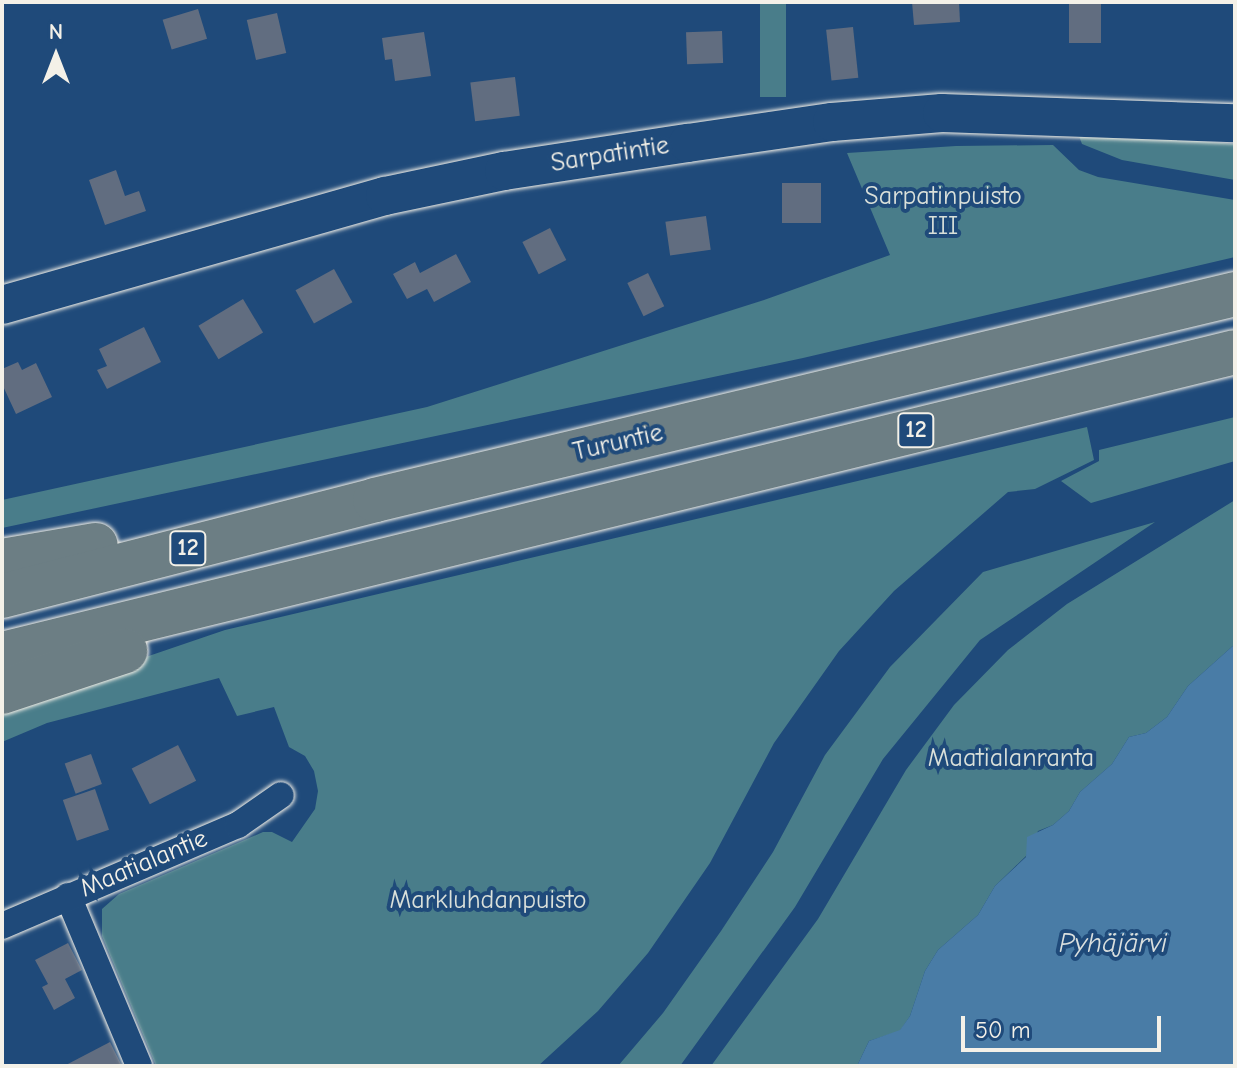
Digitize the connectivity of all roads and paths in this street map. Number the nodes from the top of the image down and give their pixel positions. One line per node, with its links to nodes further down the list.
1 (1235, 123): 3 (main road, Sarpatintie)
2 (1235, 294): 5 (highway, Turuntie / 12)
3 (2, 305)
4 (1235, 352): 6 (highway, 12)
5 (375, 500): 7 (highway); 8 (highway, Turuntie / 12)
6 (598, 508): 9 (highway, 12); 10 (highway)
7 (2, 561)
8 (2, 596)
9 (2, 654)
10 (2, 692)
11 (281, 795): 12 (street, Maatialantie)
12 (68, 896): 13 (street, Maatialantie); 14 (street)
13 (2, 926)
14 (139, 1066)

